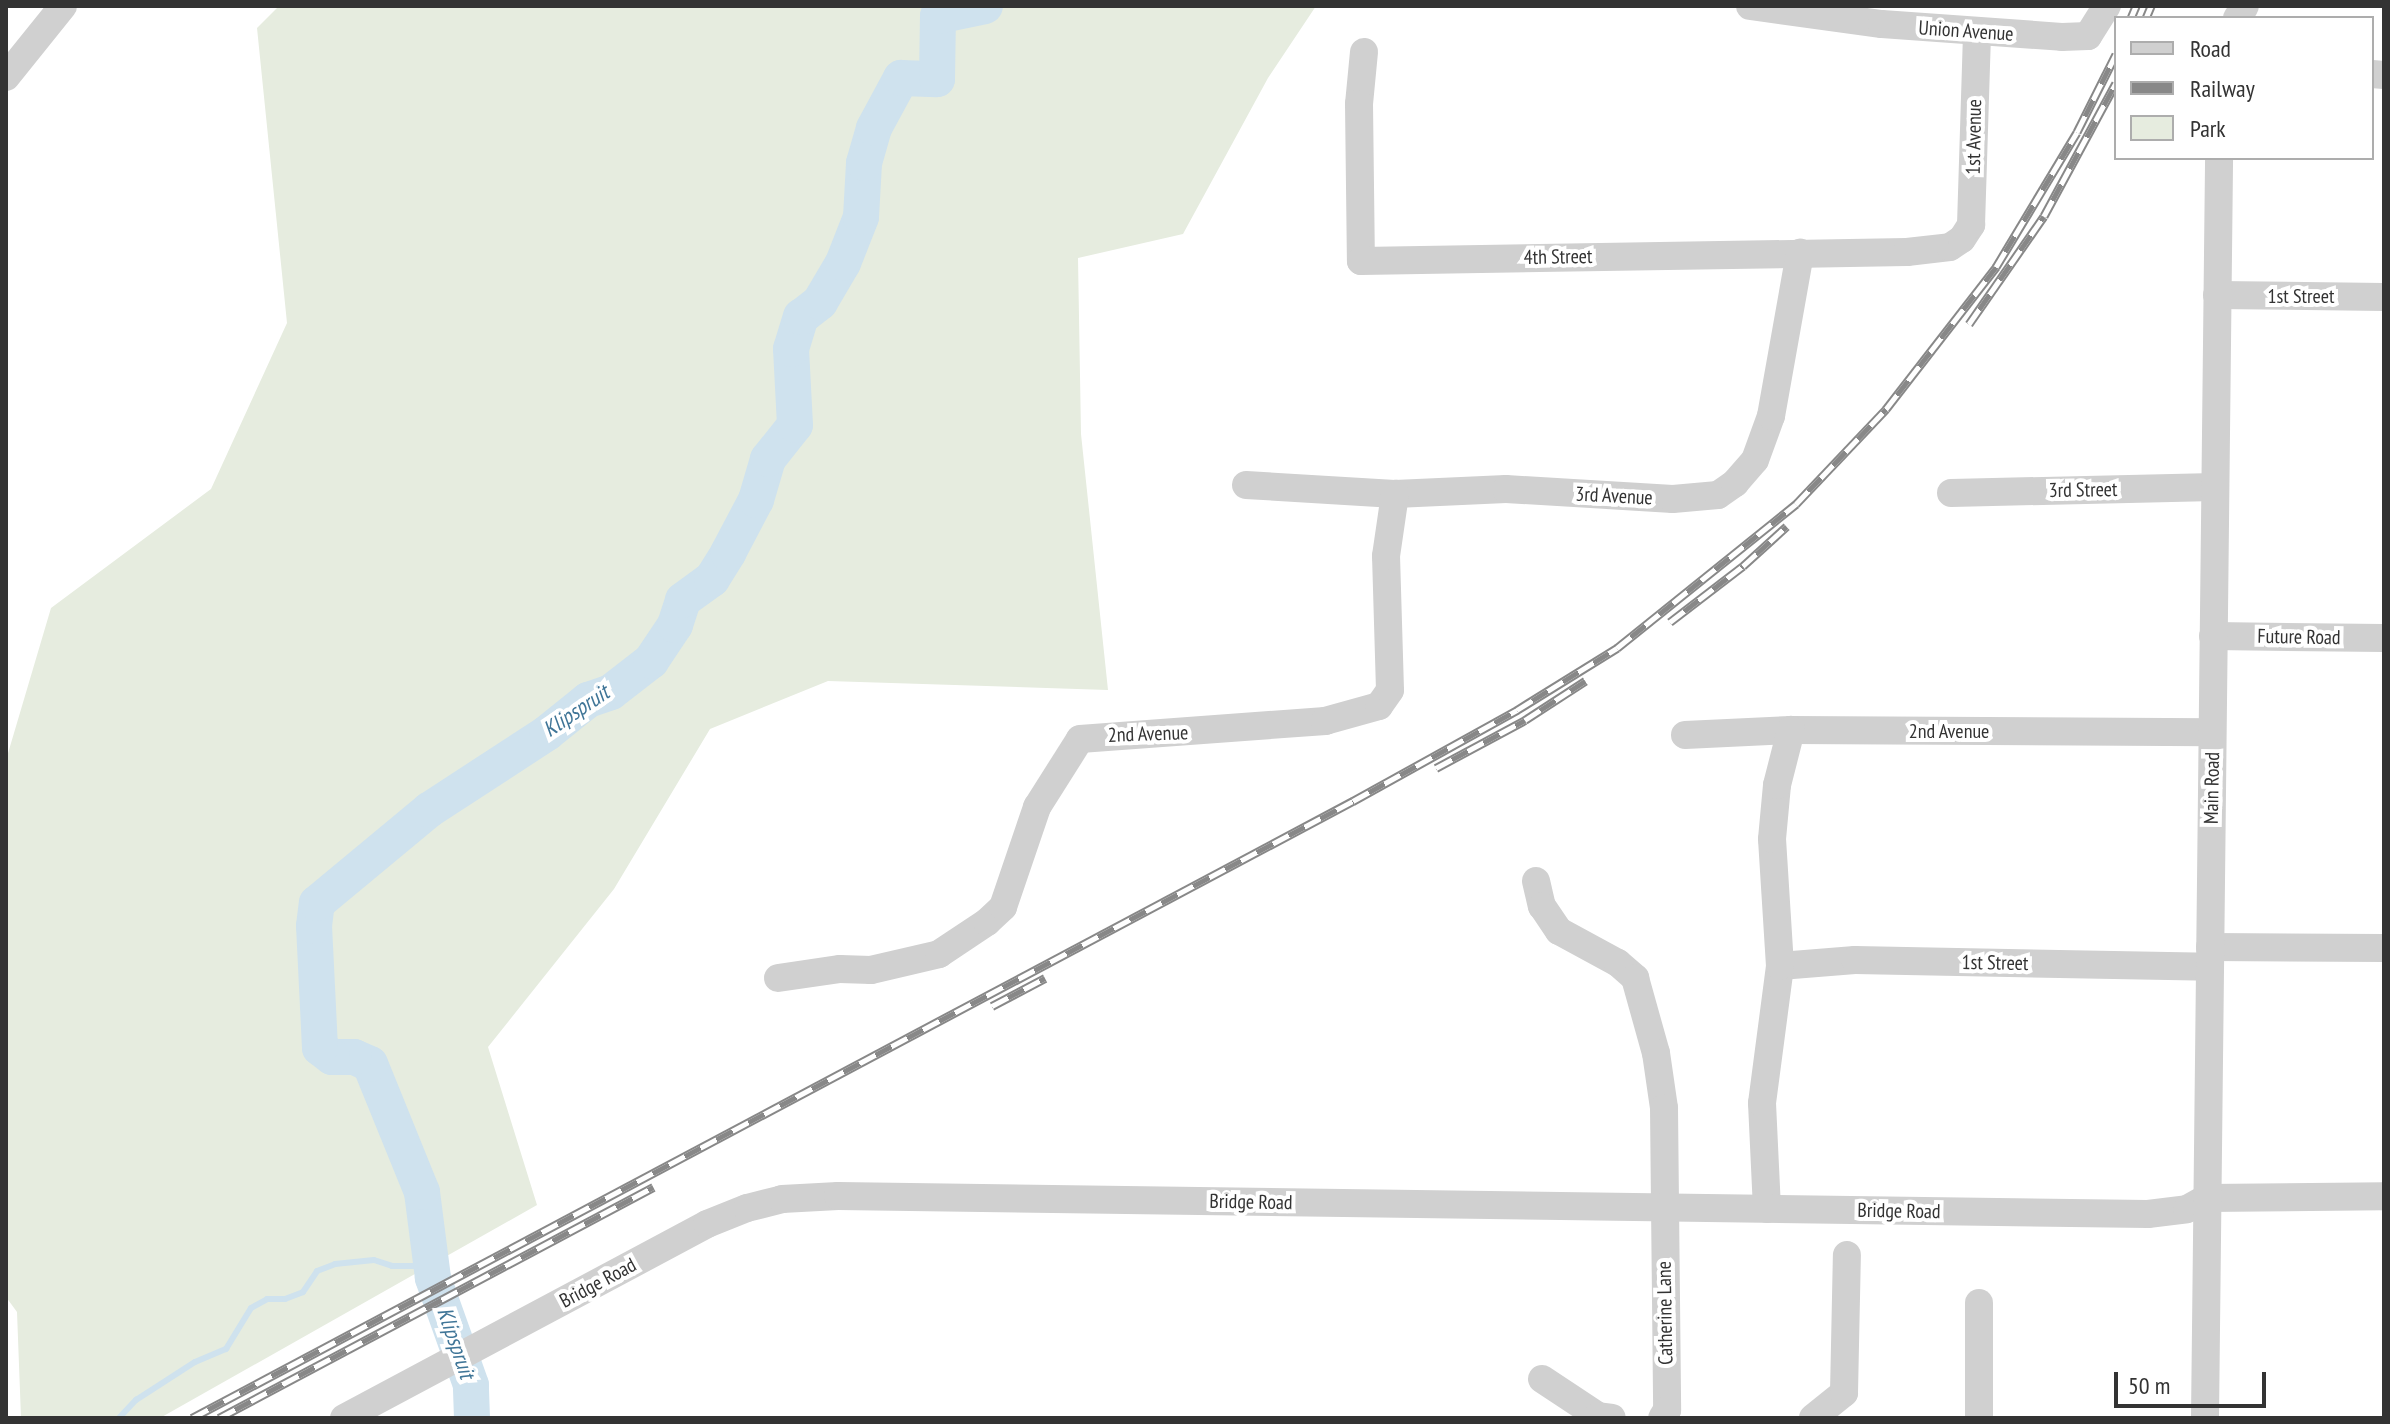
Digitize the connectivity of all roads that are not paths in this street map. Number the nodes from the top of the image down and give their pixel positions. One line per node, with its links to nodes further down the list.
1 (63, 6): 6 (street)
2 (1750, 6): 4 (street, Union Avenue)
3 (2107, 6): 4 (street, Union Avenue)
4 (1977, 32): 8 (street, 1st Avenue)
5 (1364, 52): 9 (street, 4th Street)
6 (6, 77)
7 (2219, 160): 10 (street, Main Road)
8 (1962, 239): 9 (street, 4th Street)
9 (1800, 253): 15 (street, 3rd Avenue)
10 (2217, 295): 11 (street, 1st Street); 13 (street, Main Road)
11 (2384, 297)
12 (1246, 485): 15 (street, 3rd Avenue)
13 (2215, 487): 14 (street, 3rd Street); 16 (street, Main Road)
14 (1951, 493)
15 (1395, 494): 25 (street, 2nd Avenue)
16 (2213, 636): 17 (street, Future Road); 19 (street, Main Road)
17 (2384, 638)
18 (1791, 730): 19 (street, 2nd Avenue); 20 (street, 2nd Avenue); 24 (street)
19 (2212, 732): 23 (street, Main Road)
20 (1685, 735)
21 (1536, 881): 28 (street, Catherine Lane)
22 (2384, 948): 23 (street, 1st Street)
23 (2210, 957): 24 (street, 1st Street); 27 (street, Main Road)
24 (1780, 966): 29 (street)
25 (778, 978)
26 (2384, 1196): 27 (street, Bridge Road)
27 (2207, 1198): 29 (street, Bridge Road); 38 (street, Main Road)
28 (1663, 1207): 29 (street, Bridge Road); 33 (street, Bridge Road); 35 (street, Catherine Lane)
29 (1767, 1209)
30 (1847, 1255): 36 (street)
31 (1979, 1303): 37 (street)
32 (1542, 1379): 34 (street)
33 (344, 1418)
34 (1612, 1418)
35 (1662, 1418)
36 (1813, 1418)
37 (1979, 1418)
38 (2205, 1418)

